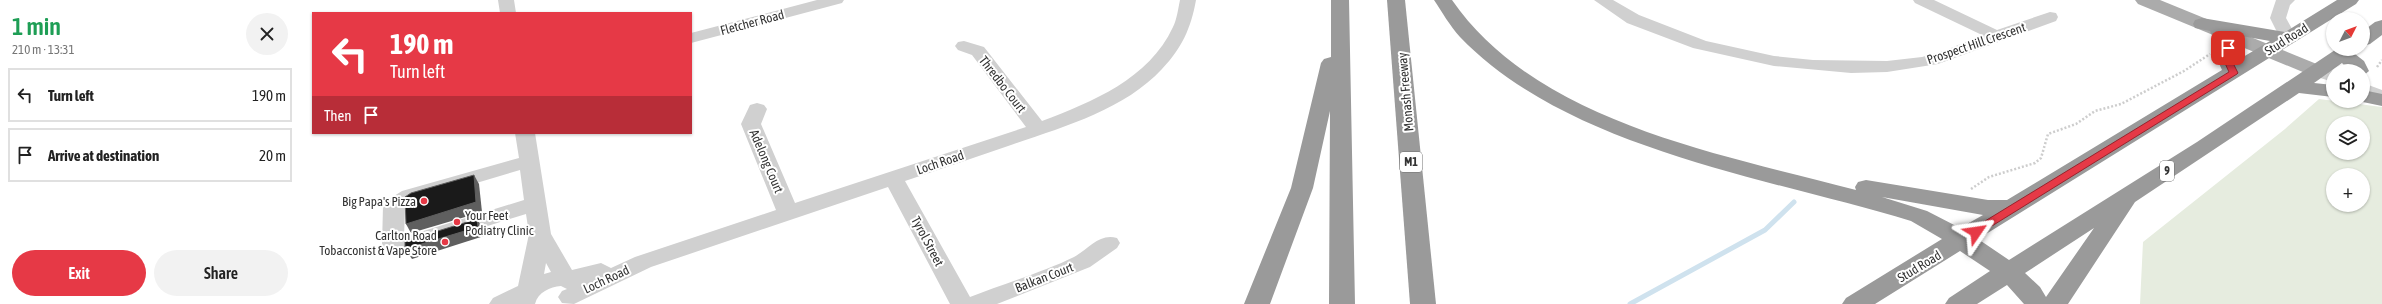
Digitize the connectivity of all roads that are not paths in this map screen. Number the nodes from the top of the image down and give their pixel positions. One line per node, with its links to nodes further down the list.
1 (506, 0): 12 (street)
2 (836, 0): 19 (street, Fletcher Road)
3 (1188, 0): 31 (street, Loch Road)
4 (1340, 0): 16 (highway)
5 (1396, 0): 51 (highway, Monash Freeway / M1)
6 (1443, 0): 35 (highway)
7 (1602, 0): 18 (street, Prospect Hill Crescent)
8 (1921, 0): 18 (street)
9 (2144, 0): 15 (main road)
10 (2287, 0): 20 (street)
11 (2350, 0): 20 (highway, Stud Road)
12 (508, 12)
13 (2050, 17): 18 (street, Prospect Hill Crescent)
14 (2382, 26): 17 (highway)
15 (2210, 27): 20 (highway); 22 (main road); 26 (highway)
16 (1340, 28): 49 (highway); 50 (highway)
17 (2370, 35)
18 (1997, 36)
19 (692, 38)
20 (2288, 38): 22 (highway, Stud Road)
21 (964, 46): 31 (street, Thredbo Court)
22 (2268, 51): 26 (highway, Stud Road); 27 (main road)
23 (2342, 56): 27 (highway, 9)
24 (2349, 56): 25 (highway)
25 (2356, 64)
26 (2234, 73): 38 (highway, Stud Road)
27 (2325, 74): 28 (highway, 9)
28 (2294, 86): 29 (highway); 36 (highway, 9)
29 (2326, 90)
30 (756, 109): 39 (street, Adelong Court)
31 (1038, 129): 34 (street, Loch Road)
32 (525, 134): 33 (street)
33 (530, 161): 37 (street); 37 (street)
34 (893, 177): 39 (street, Loch Road); 47 (street, Tyrol Street)
35 (1790, 180): 38 (highway); 41 (highway)
36 (2130, 196): 43 (highway, 9); 55 (highway)
37 (536, 204): 40 (street)
38 (2016, 207): 41 (highway, Stud Road)
39 (788, 212): 44 (street, Loch Road)
40 (540, 234): 44 (street); 45 (street)
41 (1962, 240): 43 (highway); 52 (highway, Stud Road)
42 (1109, 243): 48 (street, Balkan Court)
43 (2007, 272): 53 (highway, 9); 54 (highway)
44 (566, 296): 45 (street, Loch Road)
45 (526, 297): 46 (street)
46 (501, 304)
47 (962, 304)
48 (974, 304)
49 (1257, 304)
50 (1342, 304)
51 (1423, 304)
52 (1855, 304)
53 (1958, 304)
54 (2037, 304)
55 (2054, 304)

